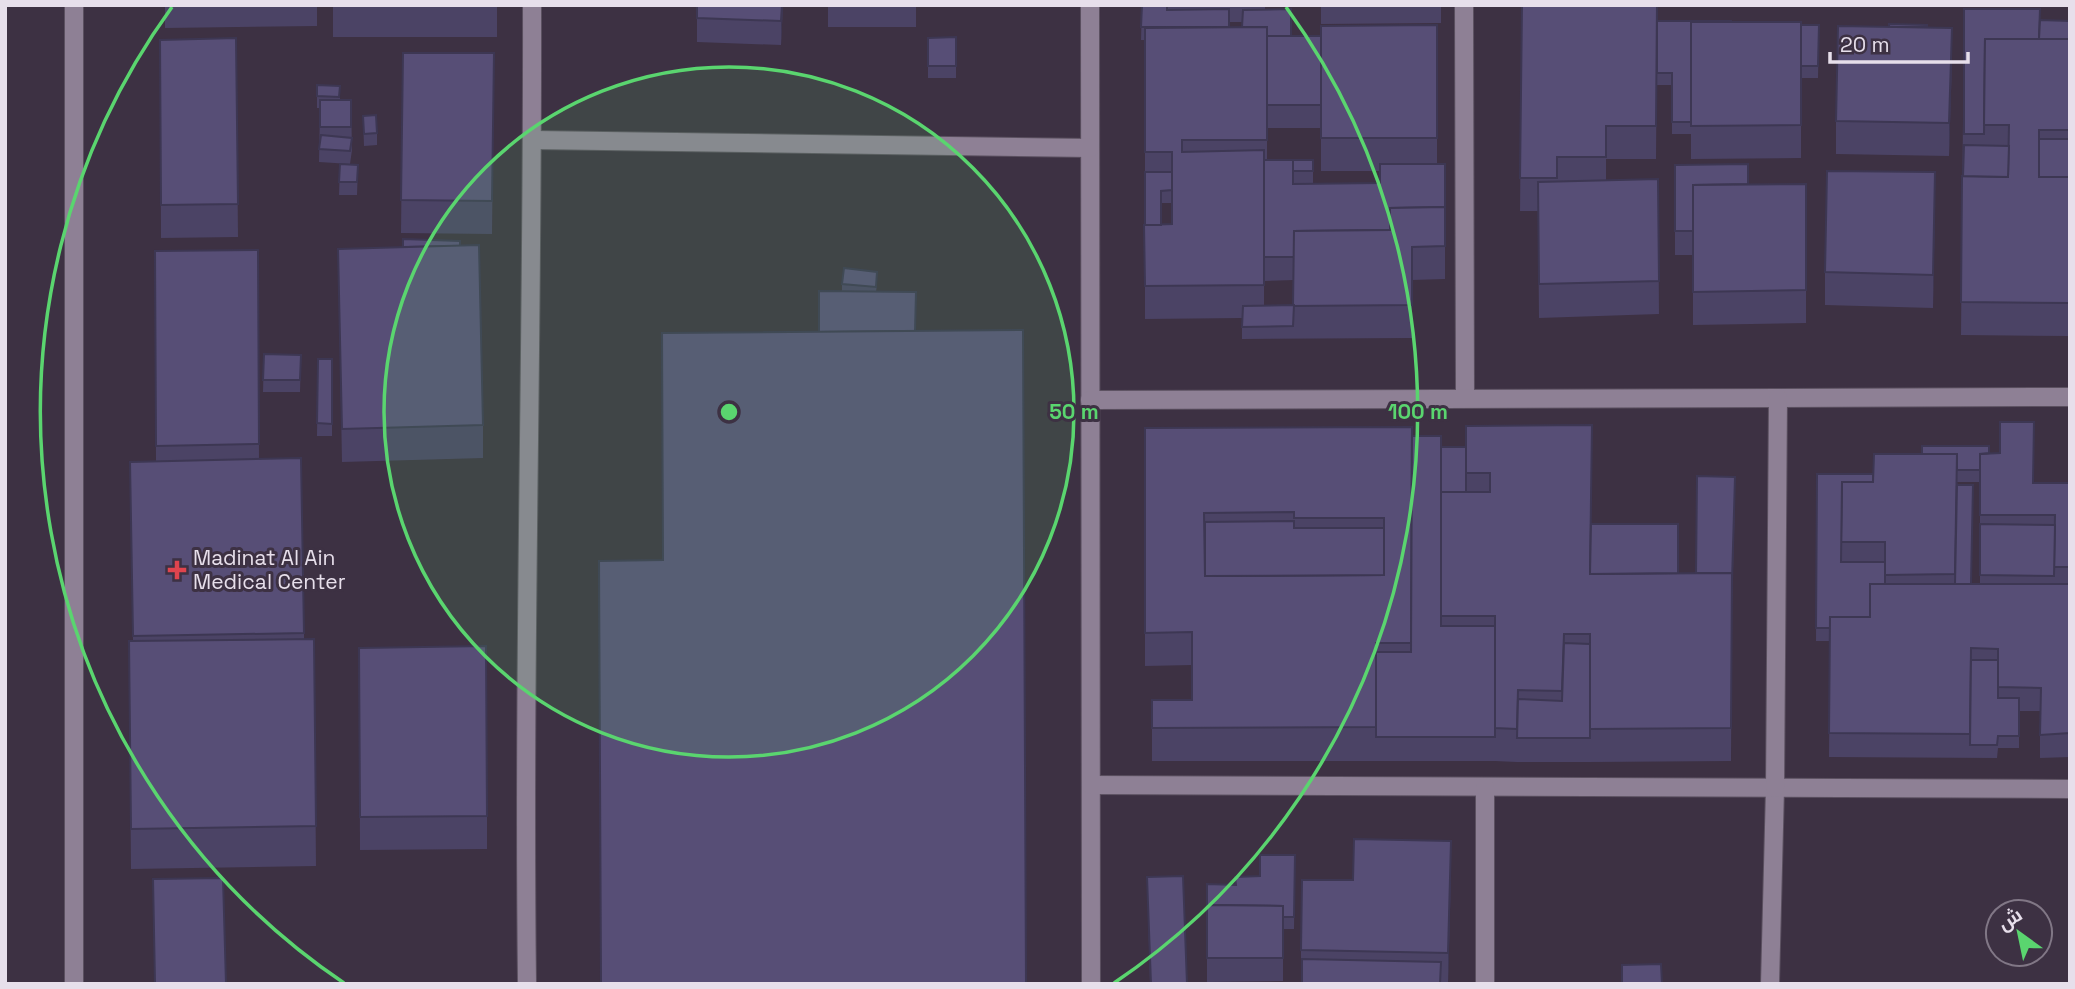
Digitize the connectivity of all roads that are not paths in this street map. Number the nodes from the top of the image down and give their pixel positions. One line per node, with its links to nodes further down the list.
1 (74, 5): 15 (street)
2 (532, 5): 5 (street)
3 (1090, 5): 6 (street)
4 (1464, 5): 8 (street)
5 (533, 140): 6 (street); 16 (street)
6 (1090, 148): 10 (street)
7 (2070, 397): 9 (street)
8 (1465, 398): 9 (street); 10 (street)
9 (1778, 398): 13 (street)
10 (1090, 400): 11 (street)
11 (1091, 785): 12 (street); 17 (street)
12 (1485, 787): 13 (street); 18 (street)
13 (1775, 788): 14 (street); 19 (street)
14 (2070, 789)
15 (74, 984)
16 (527, 984)
17 (1091, 984)
18 (1485, 984)
19 (1770, 984)

